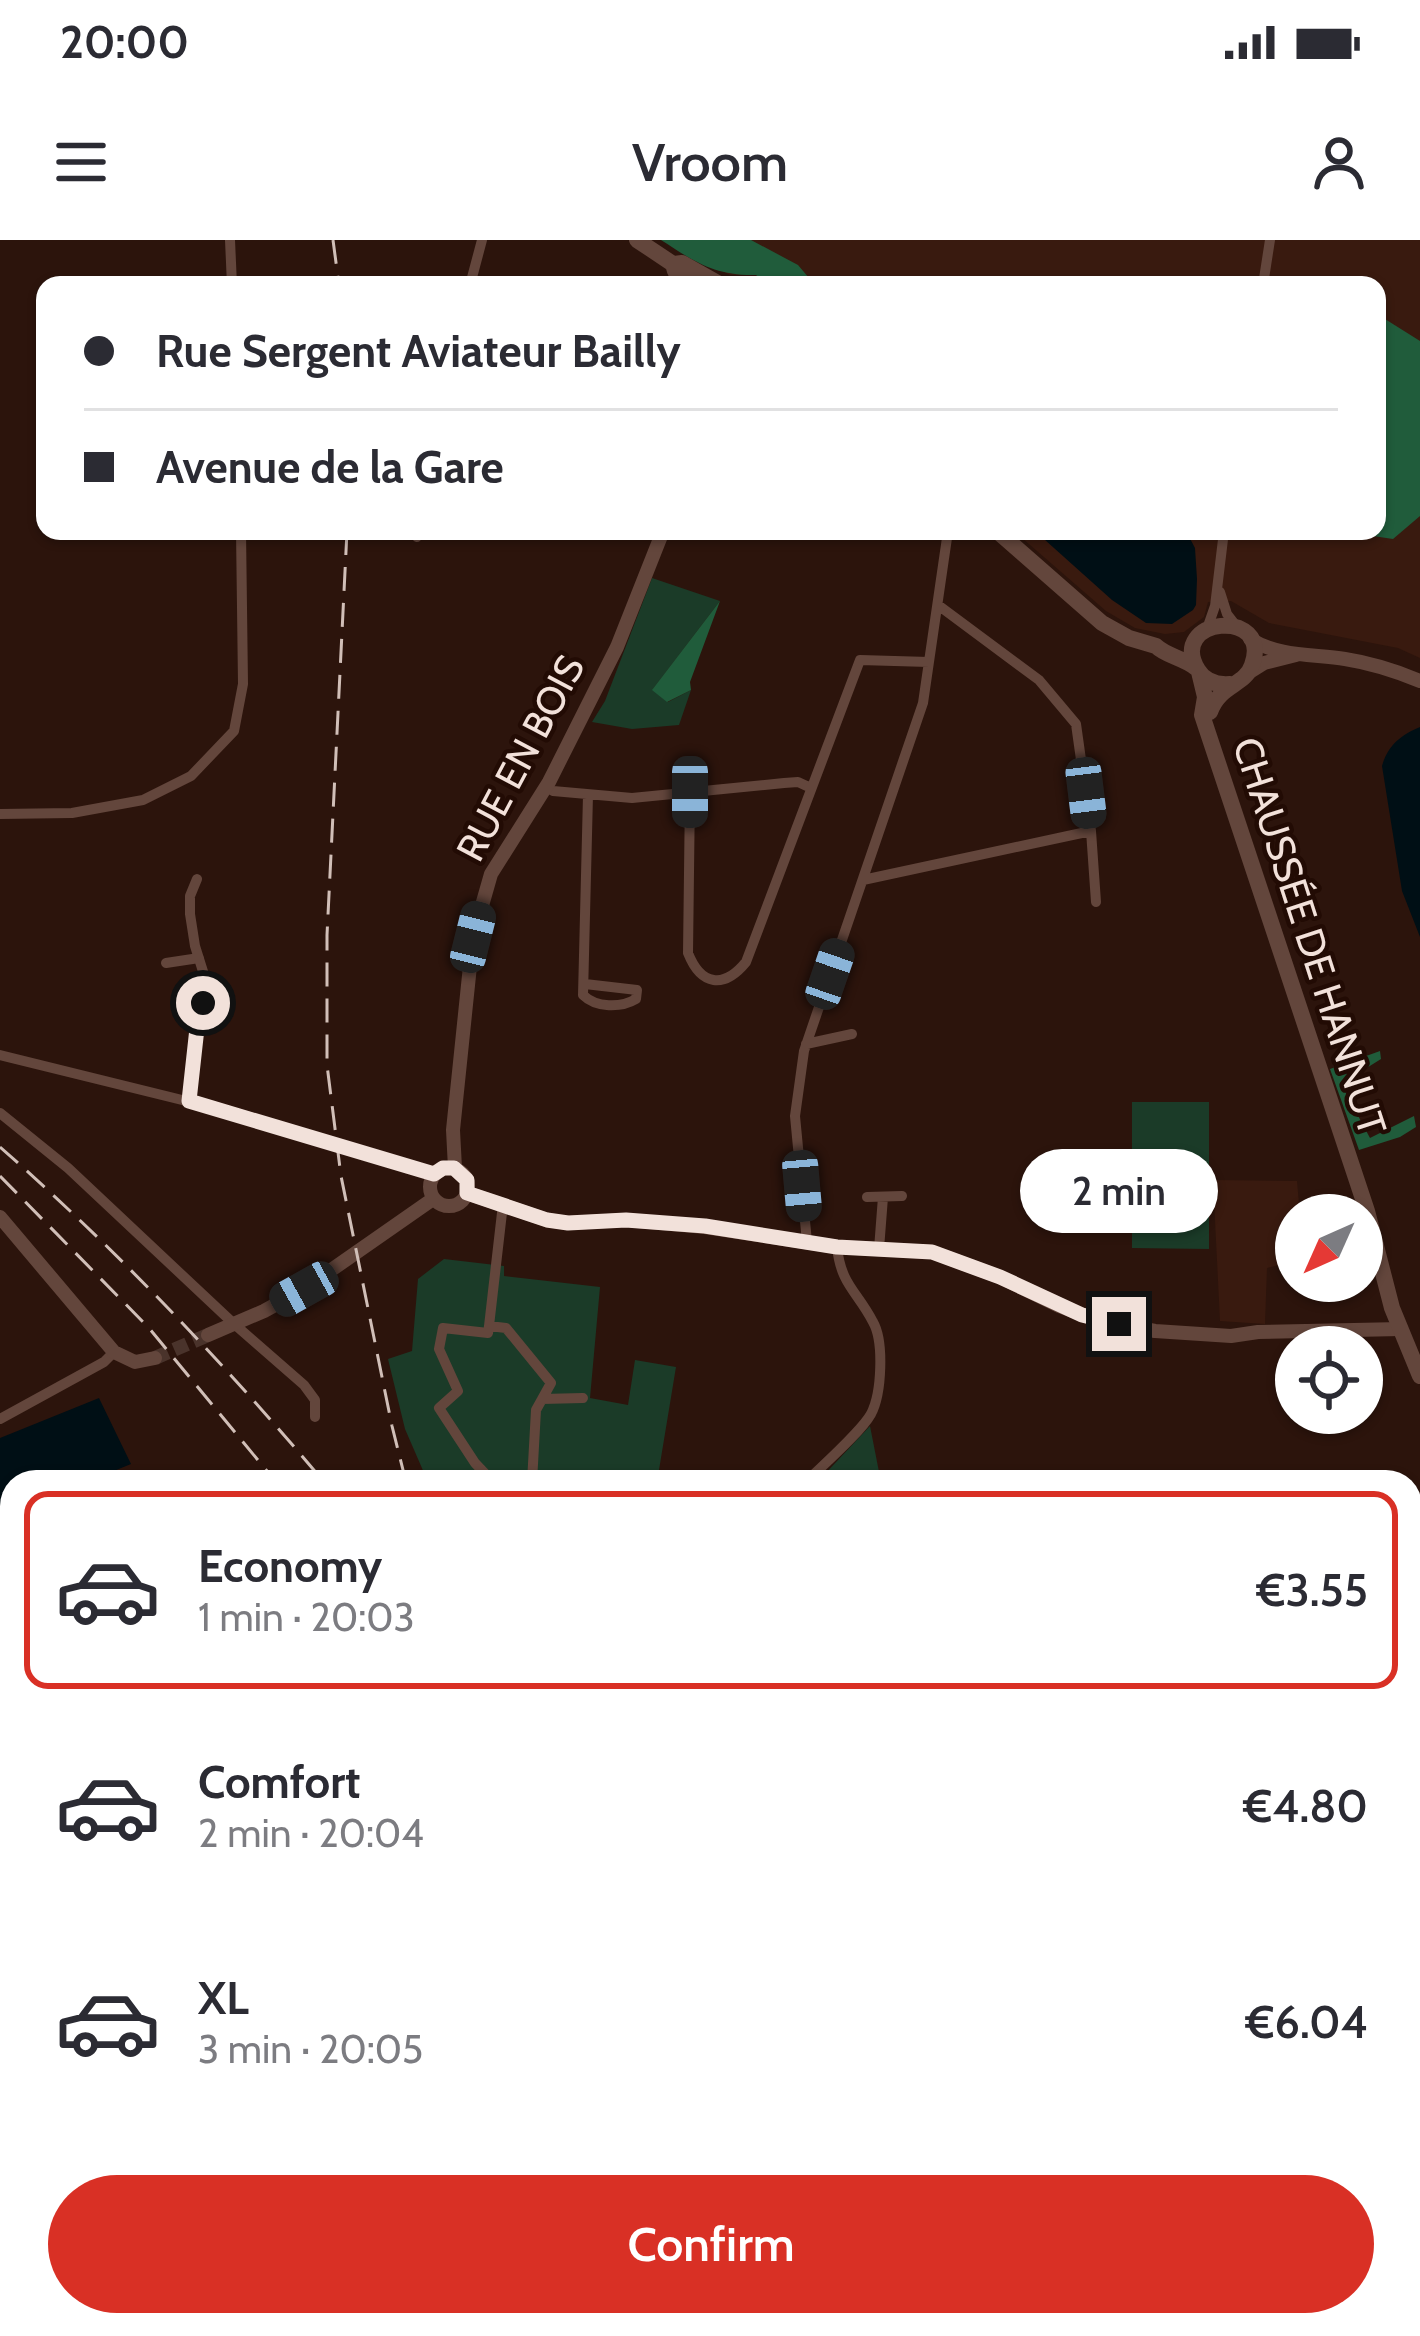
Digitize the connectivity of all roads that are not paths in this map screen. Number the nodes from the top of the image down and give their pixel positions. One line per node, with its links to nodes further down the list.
1 (230, 240): 6 (street)
2 (482, 240): 7 (street)
3 (638, 240): 5 (main road)
4 (1270, 240): 10 (street)
5 (673, 264): 8 (main road); 9 (main road)
6 (232, 276)
7 (472, 276)
8 (682, 276)
9 (705, 276)
10 (1264, 276)
11 (241, 540): 32 (street)
12 (659, 540): 28 (street, RUE EN BOIS)
13 (946, 540): 17 (street)
14 (1007, 540): 20 (main road)
15 (1222, 540): 16 (street)
16 (1218, 590): 18 (street); 19 (street)
17 (938, 604): 22 (street); 33 (street)
18 (1203, 633): 19 (main road); 20 (main road); 23 (main road)
19 (1244, 633): 21 (street); 24 (main road)
20 (1156, 646): 23 (main road)
21 (1296, 655): 24 (street); 25 (street)
22 (929, 662): 29 (street); 35 (street)
23 (1197, 670): 26 (main road); 27 (main road, CHAUSSÉE DE HANNUT)
24 (1248, 674): 26 (main road)
25 (1420, 681)
26 (1230, 685): 27 (main road, CHAUSSÉE DE HANNUT)
27 (1205, 720): 59 (main road, CHAUSSÉE DE HANNUT)
28 (546, 787): 31 (street); 45 (street, RUE EN BOIS)
29 (811, 788): 30 (street); 30 (street)
30 (690, 792): 31 (street)
31 (588, 795): 39 (street)
32 (0, 814)
33 (1091, 831): 35 (street); 36 (street)
34 (197, 878): 37 (street)
35 (863, 880): 41 (street)
36 (1096, 902)
37 (199, 958): 38 (street); 43 (street)
38 (166, 963)
39 (585, 984)
40 (852, 1034): 41 (street)
41 (806, 1045): 54 (street)
42 (0, 1054): 43 (street)
43 (189, 1101): 46 (street)
44 (0, 1113): 57 (street)
45 (454, 1168): 46 (street); 47 (street)
46 (434, 1174): 51 (street)
47 (467, 1193): 51 (street); 52 (street)
48 (902, 1196): 50 (street)
49 (867, 1197): 50 (street)
50 (883, 1197): 56 (street)
51 (433, 1199): 57 (street)
52 (503, 1204): 54 (street); 58 (street)
53 (0, 1217): 61 (street)
54 (807, 1242): 55 (street)
55 (837, 1247): 56 (street); 70 (street)
56 (879, 1249): 59 (street)
57 (233, 1324): 60 (street); 66 (street)
58 (489, 1326): 65 (street); 68 (street)
59 (1401, 1329): 63 (main road, CHAUSSÉE DE HANNUT)
60 (208, 1335)
61 (115, 1352): 62 (street); 67 (street)
62 (155, 1358)
63 (1420, 1376)
64 (583, 1398): 65 (street)
65 (542, 1400): 69 (street)
66 (315, 1417)
67 (0, 1419)
68 (482, 1470)
69 (533, 1470)
70 (818, 1470)

